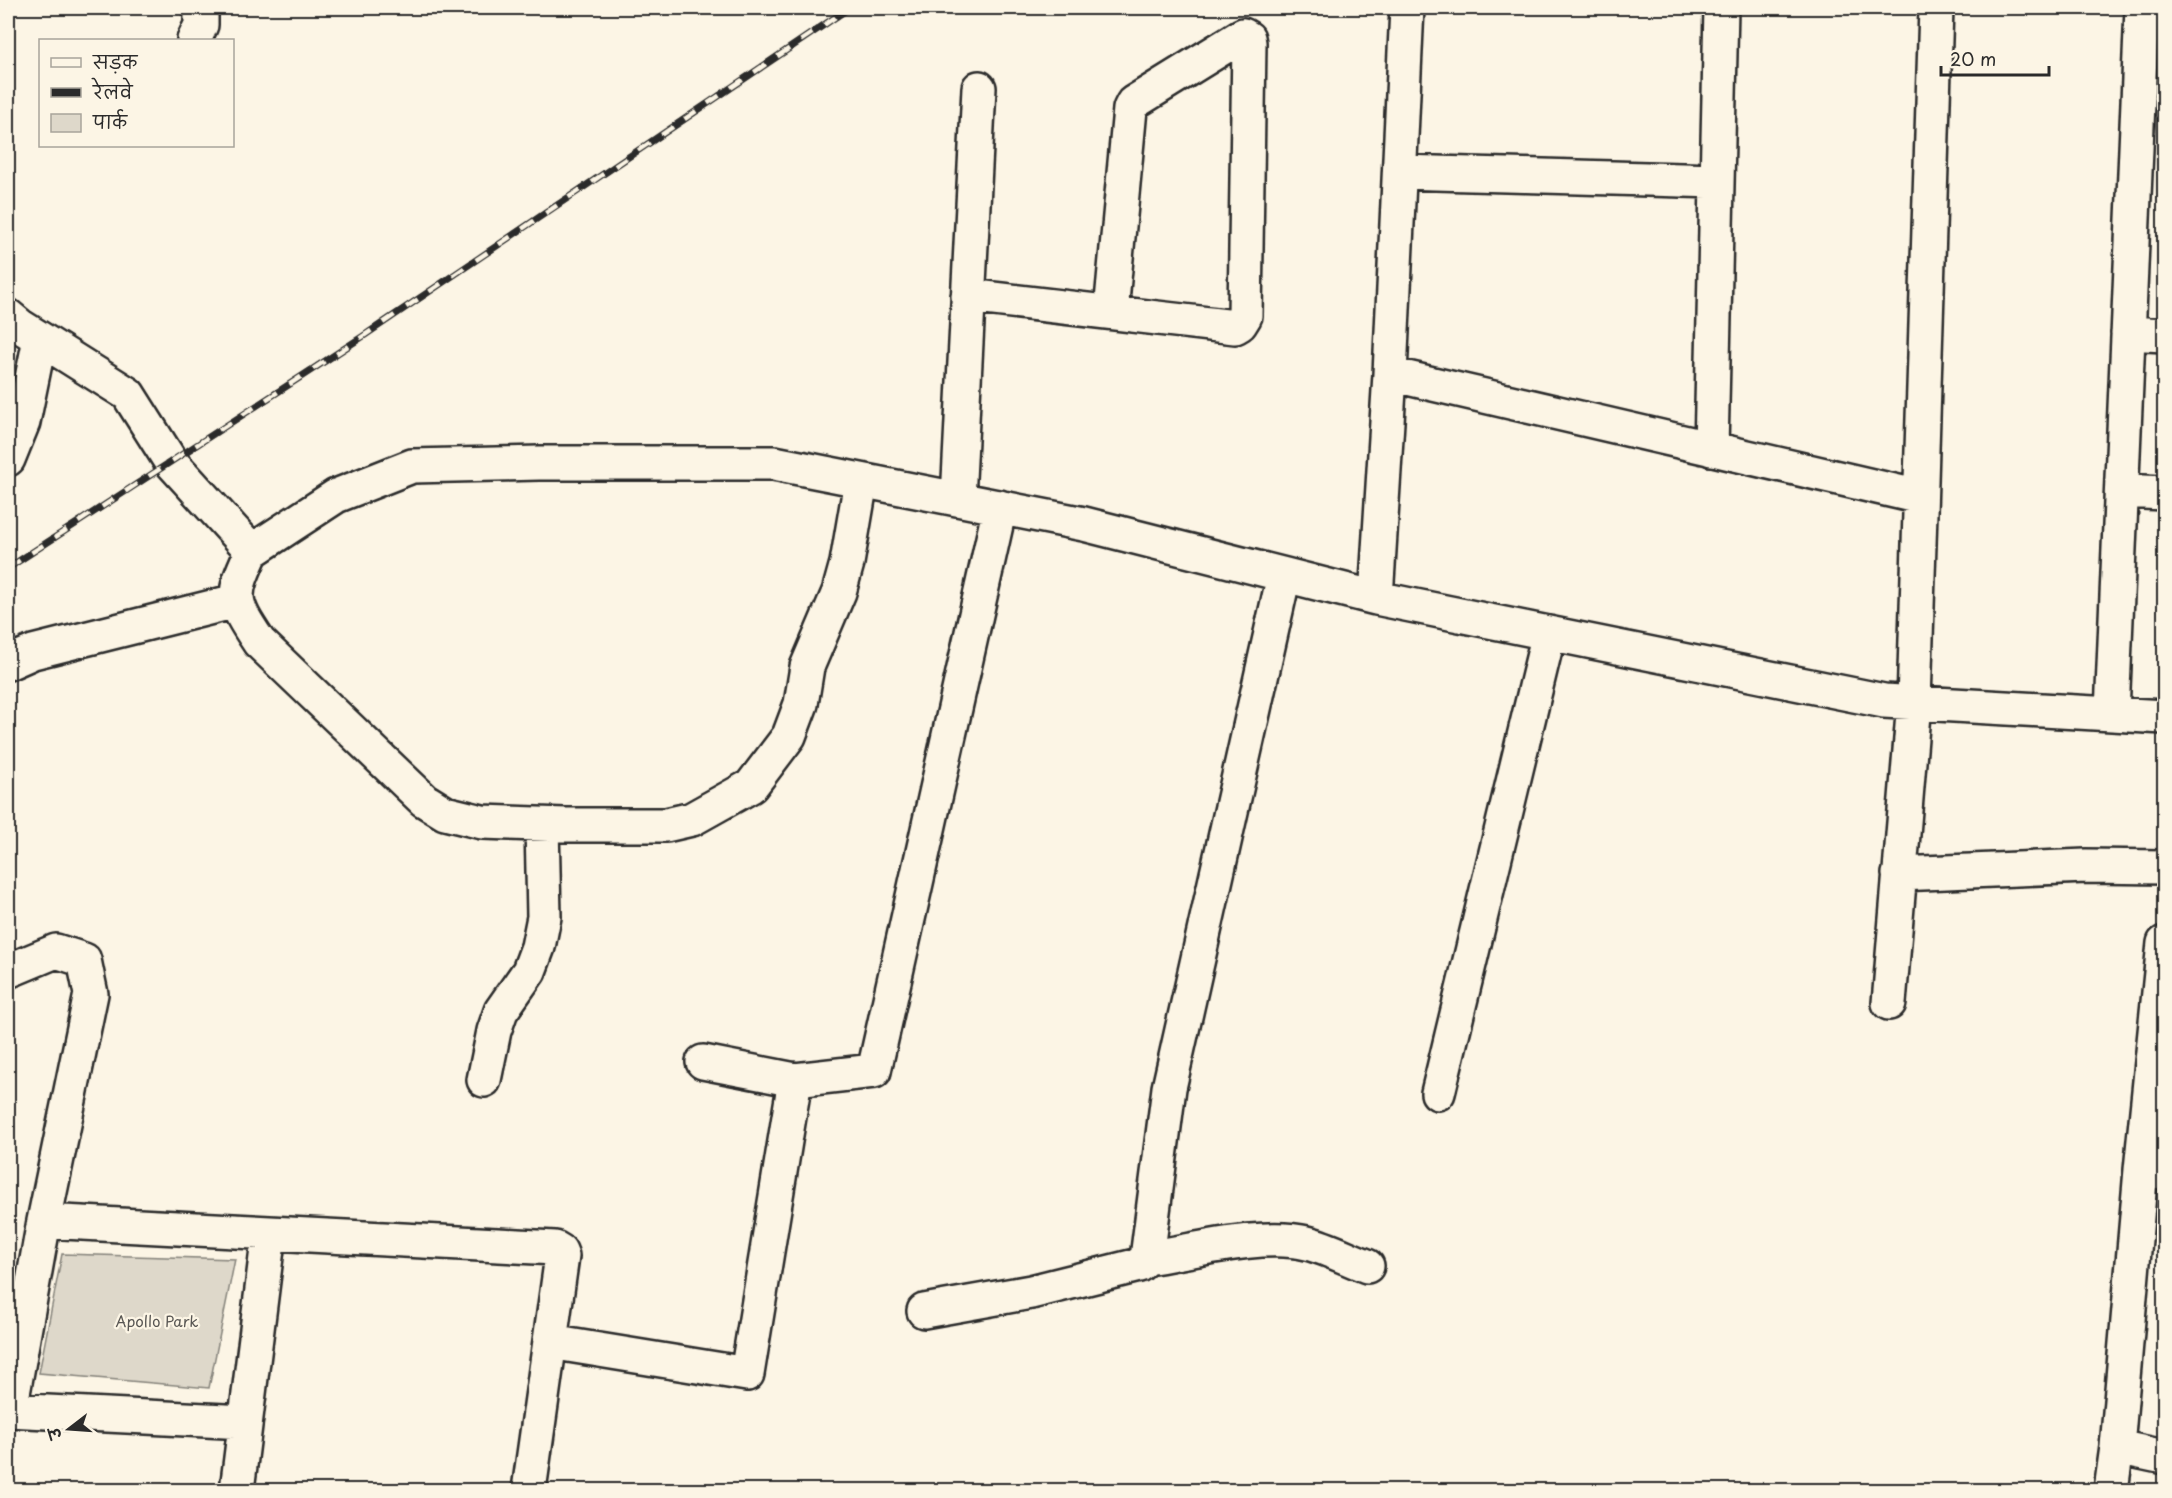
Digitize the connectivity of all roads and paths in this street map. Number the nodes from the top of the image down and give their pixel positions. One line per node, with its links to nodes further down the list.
1 (201, 8): 6 (street)
2 (1407, 8): 8 (street)
3 (1721, 8): 9 (street)
4 (1936, 8): 22 (street)
5 (2142, 8): 13 (street)
6 (194, 39)
7 (979, 88): 10 (street)
8 (1400, 172): 9 (street); 16 (street)
9 (1718, 181): 17 (street)
10 (968, 296): 11 (street); 23 (street)
11 (1111, 312): 11 (street)
12 (8, 316): 15 (street)
13 (2128, 333): 14 (street); 20 (street)
14 (2164, 335)
15 (40, 339): 18 (street); 25 (street)
16 (1390, 374): 17 (street); 27 (street)
17 (1711, 449): 22 (street)
18 (8, 459)
19 (861, 481): 23 (street); 25 (street); 34 (street)
20 (2122, 491): 21 (street); 32 (street)
21 (2164, 493)
22 (1920, 497): 31 (street)
23 (958, 499): 24 (street)
24 (1000, 507): 26 (street); 42 (street)
25 (252, 551): 28 (street)
26 (1284, 575): 27 (street); 47 (street)
27 (1376, 598): 29 (street)
28 (236, 601): 30 (street); 34 (street)
29 (1549, 633): 31 (street); 43 (street)
30 (8, 663)
31 (1914, 702): 32 (street); 36 (street)
32 (2112, 713): 33 (street)
33 (2164, 717)
34 (542, 825): 41 (street)
35 (2164, 867): 36 (street)
36 (1899, 874): 39 (street)
37 (2164, 943): 44 (street)
38 (8, 971): 45 (street)
39 (1889, 1003)
40 (703, 1062): 42 (street)
41 (484, 1080)
42 (795, 1080): 50 (street)
43 (1438, 1093)
44 (2153, 1171): 53 (street)
45 (44, 1221): 46 (street); 51 (street)
46 (268, 1233): 50 (street); 52 (street)
47 (1147, 1258): 48 (street); 49 (street)
48 (1367, 1266)
49 (924, 1311)
50 (550, 1342): 56 (street)
51 (8, 1410): 52 (street)
52 (245, 1422): 55 (street)
53 (2117, 1447): 54 (street); 57 (street)
54 (2164, 1457)
55 (237, 1491)
56 (529, 1491)
57 (2111, 1491)

